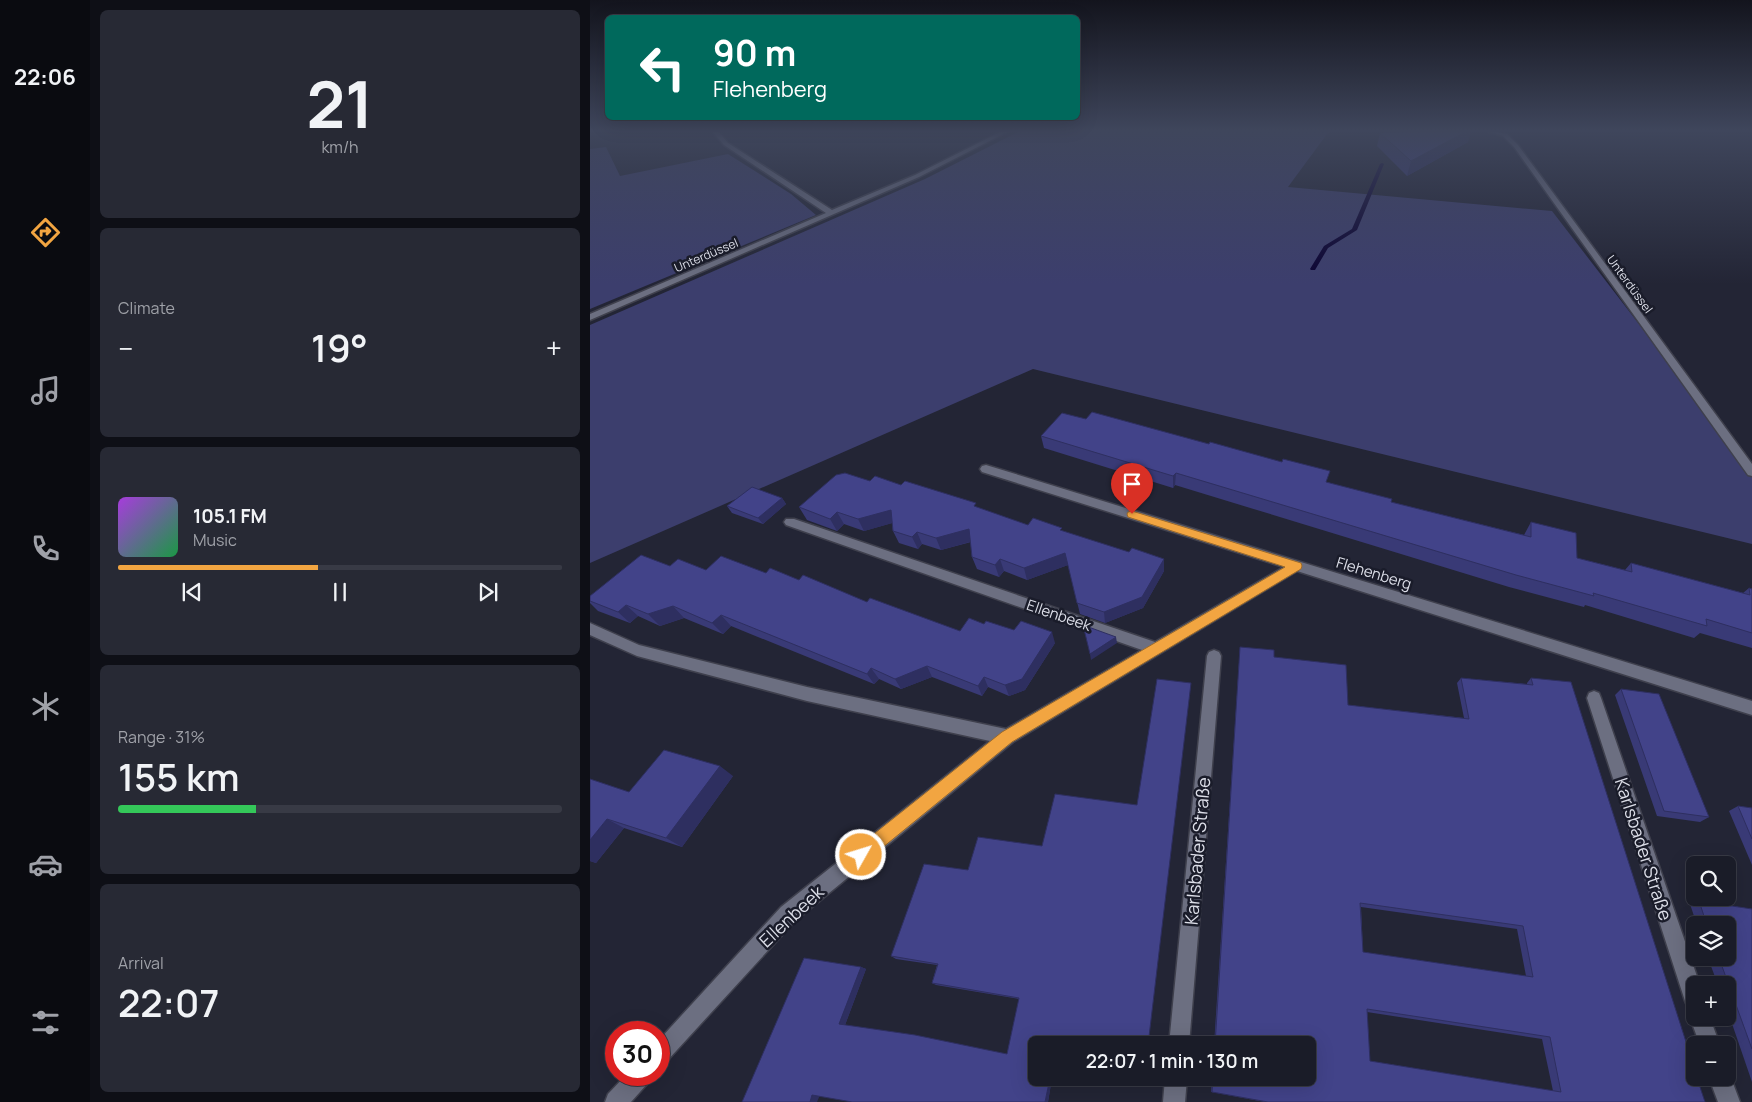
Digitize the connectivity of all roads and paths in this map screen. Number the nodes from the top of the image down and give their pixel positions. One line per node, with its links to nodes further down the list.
1 (782, 181): 4 (street)
2 (904, 181): 4 (street, Unterdüssel)
3 (1542, 181): 6 (street, Unterdüssel)
4 (830, 213): 5 (street, Unterdüssel)
5 (590, 317)
6 (1749, 468)
7 (986, 469): 9 (street, Flehenberg)
8 (790, 522): 11 (street, Ellenbeek)
9 (1296, 566): 11 (street, Ellenbeek); 14 (street, Flehenberg)
10 (590, 629): 15 (street)
11 (1158, 649): 15 (street, Ellenbeek)
12 (1214, 656): 17 (street, Karlsbader Straße)
13 (1594, 698): 16 (street, Karlsbader Straße)
14 (1752, 708)
15 (1007, 737): 18 (street, Ellenbeek)
16 (1687, 976)
17 (1180, 1036)
18 (670, 1043)
19 (630, 1086): 22 (street)
20 (1175, 1086): 23 (street)
21 (1723, 1086): 24 (street)
22 (616, 1102)
23 (1174, 1102)
24 (1728, 1102)

